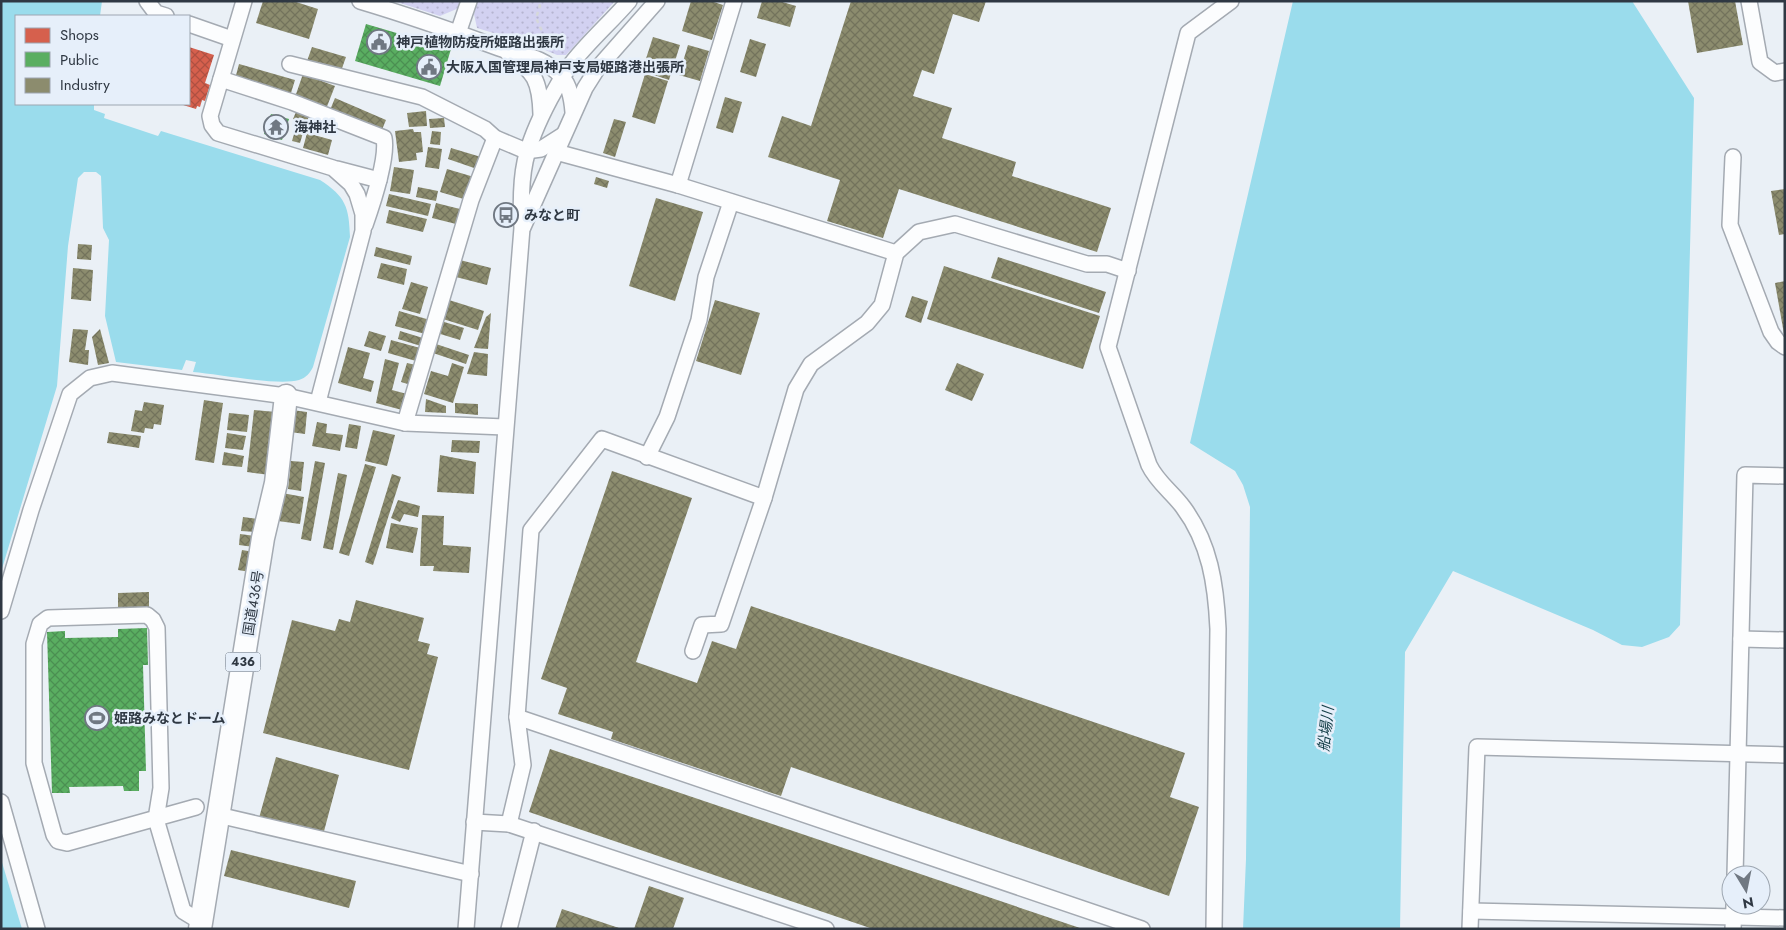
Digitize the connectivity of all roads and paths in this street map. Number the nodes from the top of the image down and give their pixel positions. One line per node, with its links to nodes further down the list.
1 (147, 1): 11 (street)
2 (244, 1): 14 (street)
3 (360, 1): 13 (street)
4 (469, 1): 13 (street)
5 (537, 1): 15 (path)
6 (629, 1): 21 (street)
7 (657, 1): 18 (street)
8 (734, 1): 32 (street)
9 (1231, 1): 37 (street)
10 (1749, 1): 19 (street)
11 (163, 15)
12 (190, 24): 14 (street)
13 (458, 32): 16 (street)
14 (232, 39): 22 (street)
15 (536, 46)
16 (502, 49): 20 (street); 21 (street)
17 (290, 64): 26 (street)
18 (597, 69): 21 (street); 23 (street)
19 (1785, 71)
20 (533, 73): 21 (street); 24 (street)
21 (562, 77): 23 (street); 24 (street)
22 (221, 79): 30 (street); 31 (street)
23 (573, 112): 25 (street)
24 (541, 116): 27 (street)
25 (563, 135): 27 (street); 28 (street)
26 (495, 138): 27 (street); 41 (street)
27 (526, 151): 34 (street)
28 (556, 152): 32 (street); 34 (street)
29 (1733, 157): 38 (street)
30 (333, 168): 31 (street); 35 (street)
31 (379, 180): 35 (street)
32 (678, 185): 33 (street)
33 (731, 202): 36 (street); 43 (street)
34 (522, 228): 42 (street)
35 (363, 231): 40 (street)
36 (896, 253): 37 (street); 45 (street)
37 (1128, 270): 71 (street)
38 (1785, 347)
39 (286, 396): 40 (street); 46 (street); 55 (highway, 国道436号 / 436)
40 (318, 402): 41 (street)
41 (405, 423): 42 (street)
42 (505, 427): 57 (street)
43 (647, 458): 45 (street); 50 (street)
44 (1785, 476): 47 (street)
45 (764, 498): 49 (street)
46 (1, 611)
47 (1741, 639): 48 (street); 51 (street)
48 (1785, 640)
49 (693, 651)
50 (517, 718): 58 (street); 70 (street)
51 (1738, 754): 52 (street); 60 (street); 62 (street)
52 (1785, 755)
53 (1, 802): 66 (street)
54 (196, 807): 56 (street)
55 (218, 815): 61 (street); 65 (highway, 国道436号 / 436)
56 (156, 819): 56 (street); 65 (street)
57 (474, 822): 58 (street); 61 (street)
58 (509, 824): 59 (street)
59 (534, 831): 68 (street); 69 (street)
60 (1735, 865)
61 (471, 874): 67 (street)
62 (1471, 911): 63 (street); 72 (street)
63 (1733, 917): 64 (street)
64 (1785, 918)
65 (201, 925)
66 (37, 929)
67 (466, 929)
68 (509, 929)
69 (826, 929)
70 (1142, 929)
71 (1214, 929)
72 (1470, 929)

